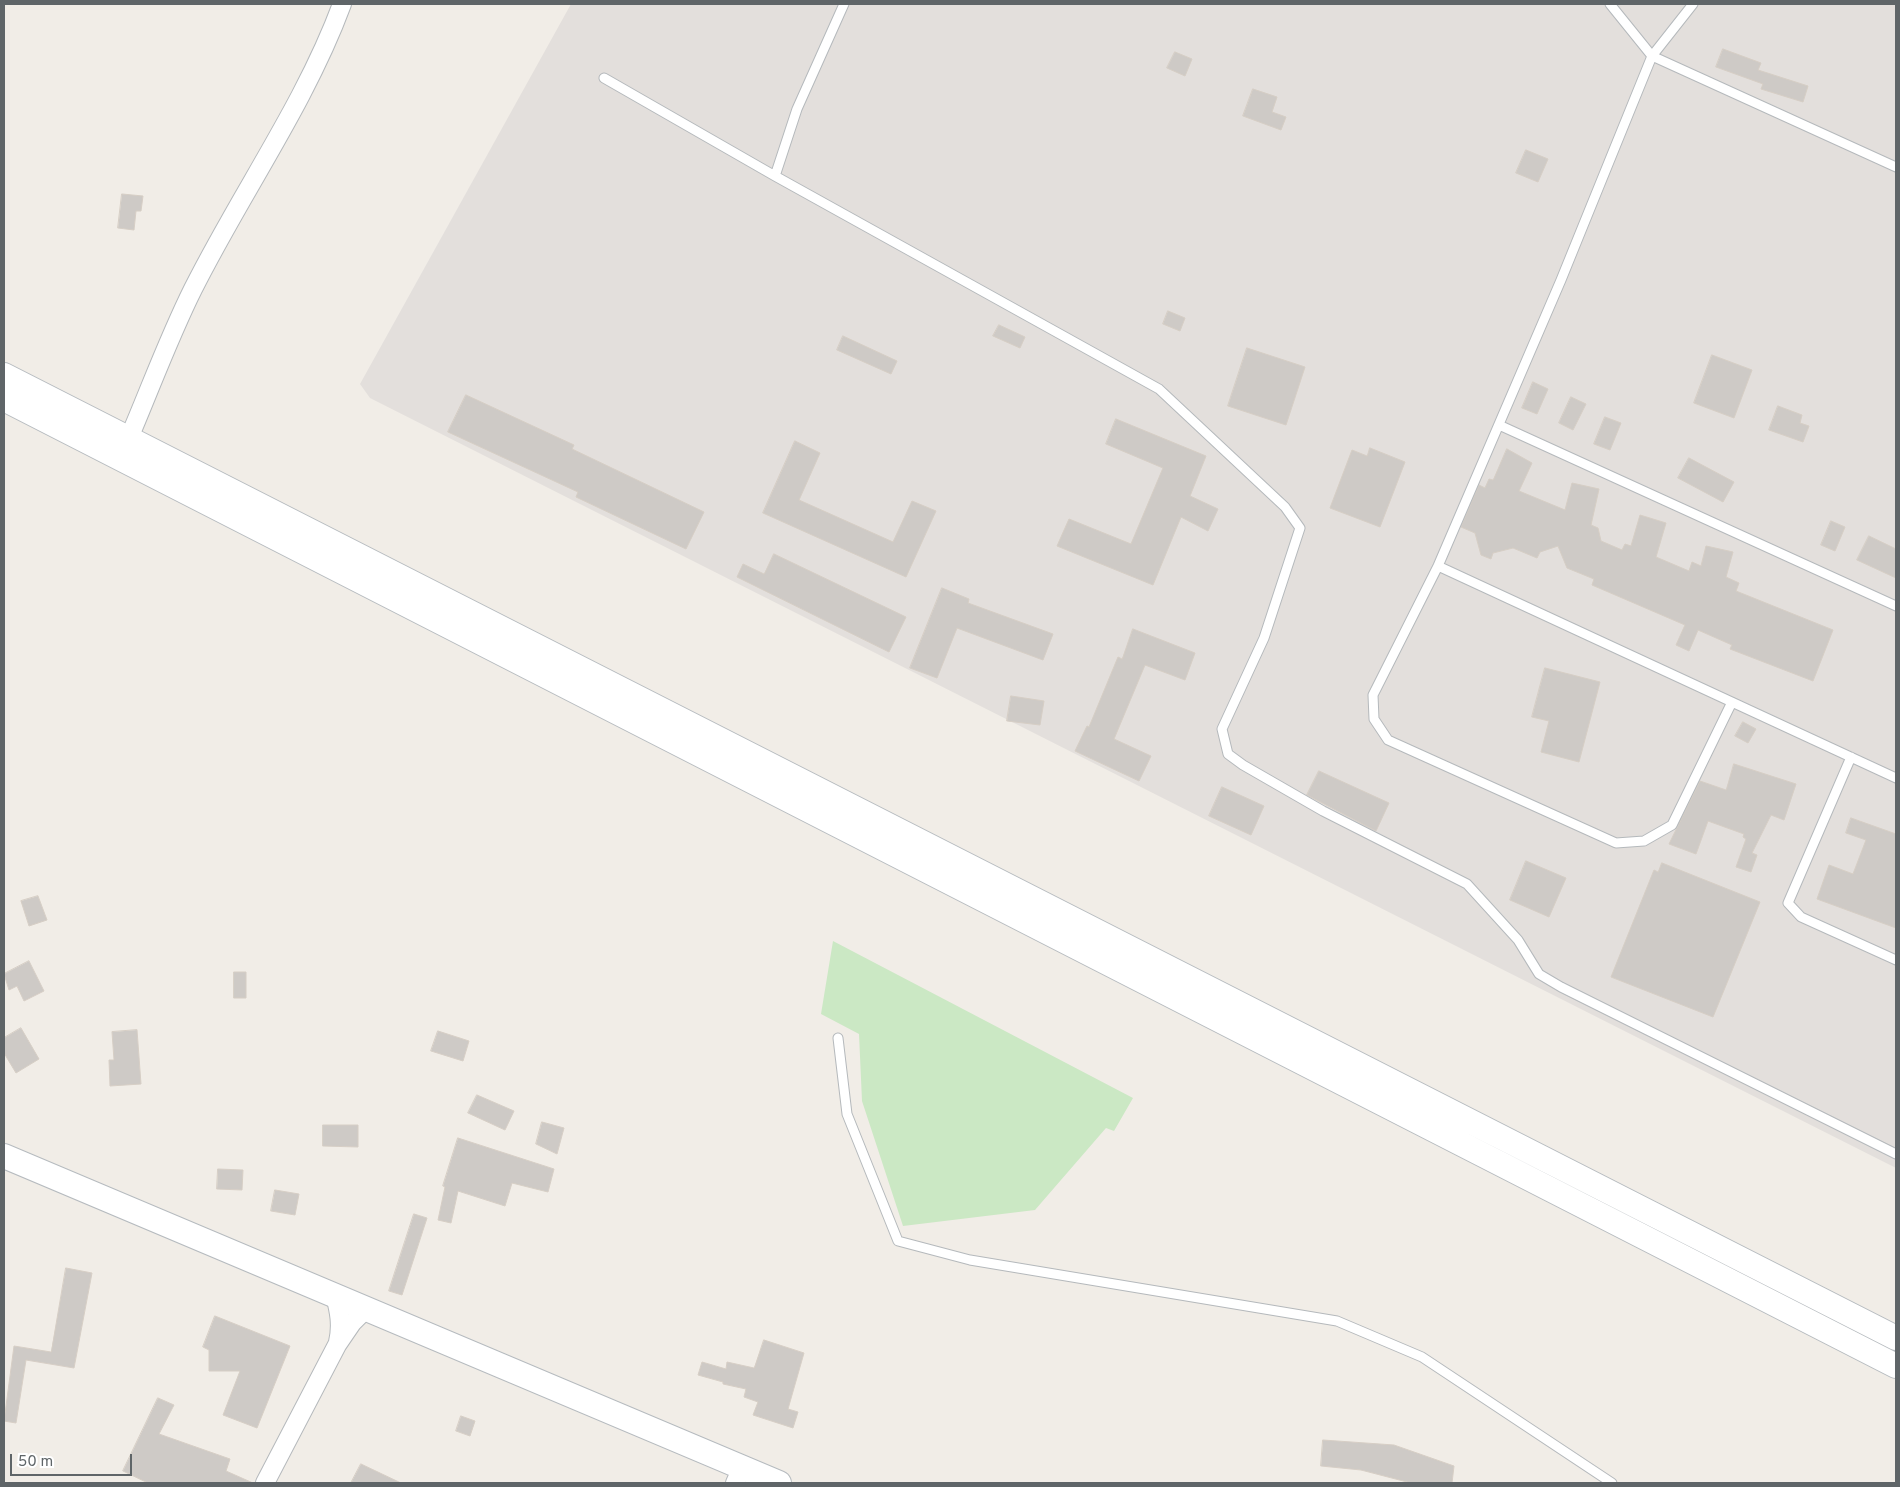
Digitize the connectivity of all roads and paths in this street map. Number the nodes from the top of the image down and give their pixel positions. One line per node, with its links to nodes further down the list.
1 (342, 4): 12 (street)
2 (844, 4): 8 (lane)
3 (1610, 4): 5 (lane)
4 (1693, 4): 5 (lane)
5 (1652, 56): 7 (lane); 11 (lane)
6 (604, 78): 8 (lane)
7 (1896, 167)
8 (775, 176): 21 (lane)
9 (4, 375): 12 (main road)
10 (4, 399): 13 (main road)
11 (1499, 425): 14 (lane); 15 (lane)
12 (129, 438): 13 (street); 25 (main road)
13 (113, 456): 27 (main road)
14 (1438, 566): 16 (lane); 16 (lane)
15 (1896, 606)
16 (1732, 702): 17 (lane)
17 (1851, 757): 18 (lane); 19 (lane)
18 (1896, 778)
19 (1896, 960)
20 (838, 1038): 31 (lane)
21 (1896, 1154)
22 (4, 1156): 23 (main road)
23 (335, 1295): 24 (main road); 26 (street)
24 (367, 1308): 26 (street); 28 (main road)
25 (1896, 1338)
26 (337, 1345): 29 (street)
27 (1896, 1366)
28 (739, 1475): 30 (main road)
29 (265, 1483)
30 (779, 1483)
31 (1612, 1483)

